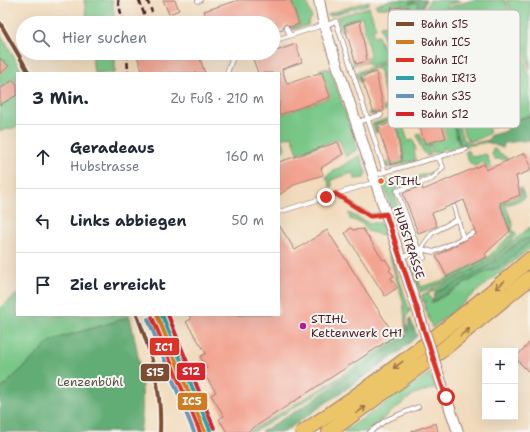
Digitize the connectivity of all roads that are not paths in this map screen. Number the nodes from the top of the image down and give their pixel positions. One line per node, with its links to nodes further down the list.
1 (313, 0): 3 (street, HUBSTRASSE)
2 (319, 0): 3 (street, HUBSTRASSE)
3 (325, 21): 5 (lane); 10 (lane); 15 (street, HUBSTRASSE)
4 (286, 27): 5 (lane)
5 (290, 36): 6 (lane)
6 (280, 39)
7 (232, 60): 8 (lane)
8 (227, 72)
9 (381, 115): 10 (lane)
10 (368, 119): 11 (lane); 14 (lane)
11 (361, 121)
12 (466, 149): 13 (lane)
13 (438, 157): 14 (lane); 23 (lane)
14 (385, 172): 15 (lane)
15 (375, 178): 16 (lane); 19 (street, HUBSTRASSE)
16 (336, 194): 18 (lane); 19 (lane)
17 (454, 207): 20 (lane)
18 (280, 212)
19 (386, 214): 24 (street, HUBSTRASSE)
20 (458, 219): 22 (lane); 23 (lane)
21 (474, 233): 22 (lane)
22 (463, 238): 23 (lane)
23 (420, 250): 24 (lane); 25 (lane)
24 (401, 258): 32 (street, HUBSTRASSE, bridge)
25 (424, 258)
26 (530, 259): 29 (highway, one-way to 29)
27 (530, 278): 30 (highway, one-way to 27)
28 (418, 407): 31 (lane)
29 (303, 432)
30 (329, 432)
31 (370, 432)
32 (458, 432)

